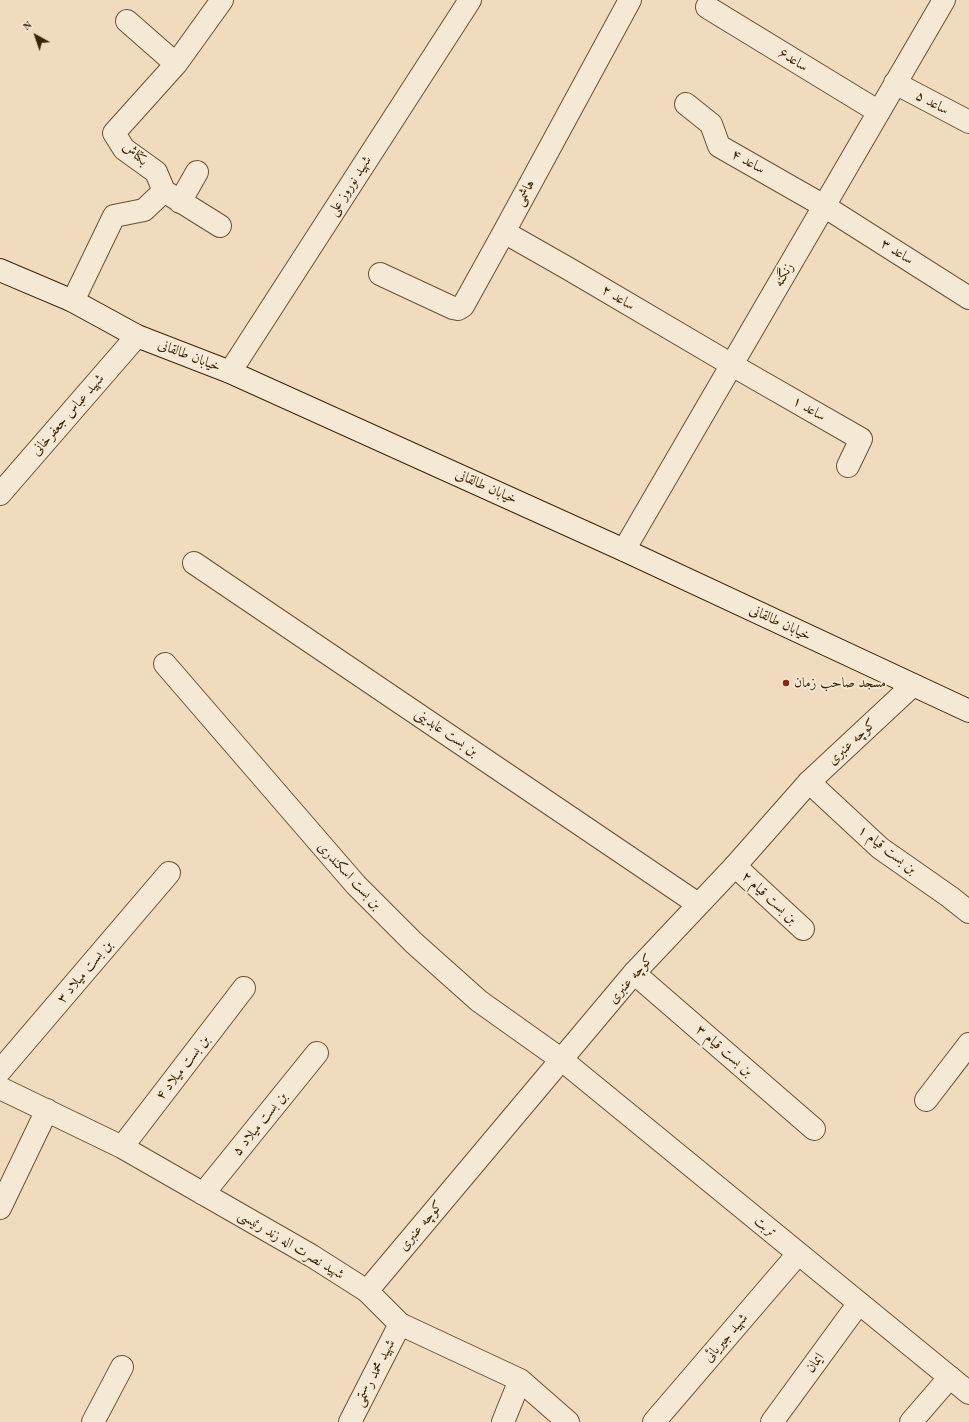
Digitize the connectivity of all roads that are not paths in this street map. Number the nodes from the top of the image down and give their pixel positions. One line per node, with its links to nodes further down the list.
1 (222, 0): 7 (street, بکتاش)
2 (470, 0): 23 (street, شهید نوروز علی)
3 (630, 0): 16 (street, هاشمی)
4 (944, 0): 8 (street, زنگنه)
5 (707, 7): 10 (street, ساعد۶)
6 (127, 21): 7 (street)
7 (176, 64): 13 (street, بکتاش)
8 (895, 83): 10 (street, زنگنه); 11 (street, ساعد ۵)
9 (686, 104): 14 (street, ساعد ۴)
10 (879, 112): 14 (street, زنگنه)
11 (969, 122)
12 (197, 172): 13 (street)
13 (172, 197): 15 (street); 20 (street)
14 (824, 206): 19 (street, ساعد ۳); 22 (street, زنگنه)
15 (220, 226)
16 (504, 232): 18 (street, هاشمی); 22 (street, ساعد ۲)
17 (0, 270): 20 (street, خیابان طالقانی)
18 (380, 274)
19 (969, 298)
20 (73, 302): 21 (street, خیابان طالقانی)
21 (136, 336): 23 (street, خیابان طالقانی); 25 (street, شهید عباس جعفرخانی)
22 (732, 366): 24 (street, ساعد ۱); 26 (street, زنگنه)
23 (230, 372): 26 (street, خیابان طالقانی)
24 (848, 466)
25 (0, 494)
26 (624, 550): 29 (street, خیابان طالقانی)
27 (194, 563): 34 (street, بن بست عابدینی)
28 (165, 664): 41 (street, بن بست اسکندری)
29 (913, 685): 30 (street, خیابان طالقانی); 31 (street, کوچه عنبری)
30 (969, 711)
31 (809, 782): 32 (street, کوچه عنبری); 35 (street, بن بست قیام ۱)
32 (735, 866): 34 (street, کوچه عنبری); 36 (street, بن بست قیام ۲)
33 (169, 872): 42 (street, بن بست میلاد ۳)
34 (698, 904): 37 (street, کوچه عنبری)
35 (969, 912)
36 (803, 929)
37 (634, 973): 41 (street, کوچه عنبری); 46 (street, بن بست قیام ۳)
38 (244, 988): 47 (street, بن بست میلاد ۴)
39 (969, 1044): 44 (street)
40 (317, 1054): 48 (street, بن بست میلاد ۵)
41 (562, 1060): 50 (street, تربت); 51 (street, کوچه عنبری)
42 (0, 1071)
43 (0, 1088): 45 (street, شهید نصرت اله زند رئیسی)
44 (926, 1100)
45 (47, 1110): 47 (street, شهید نصرت اله زند رئیسی); 49 (street)
46 (814, 1129)
47 (122, 1147): 48 (street, شهید نصرت اله زند رئیسی)
48 (203, 1194): 51 (street, شهید نصرت اله زند رئیسی)
49 (0, 1208)
50 (798, 1254): 52 (street, تربت); 62 (street, شهید جیریائی)
51 (367, 1291): 53 (street, شهید نصرت اله زند رئیسی)
52 (859, 1303): 55 (street, تربت); 63 (street, ایمان)
53 (400, 1324): 56 (street, شهید نصرت اله زند رئیسی); 59 (street, شهید محمد رستمی)
54 (122, 1367): 58 (street)
55 (950, 1377): 57 (street, تربت); 64 (street)
56 (520, 1380): 60 (street); 61 (street, شهید نصرت اله زند رئیسی)
57 (969, 1393)
58 (94, 1422)
59 (350, 1422)
60 (503, 1422)
61 (568, 1422)
62 (654, 1422)
63 (772, 1422)
64 (911, 1422)

